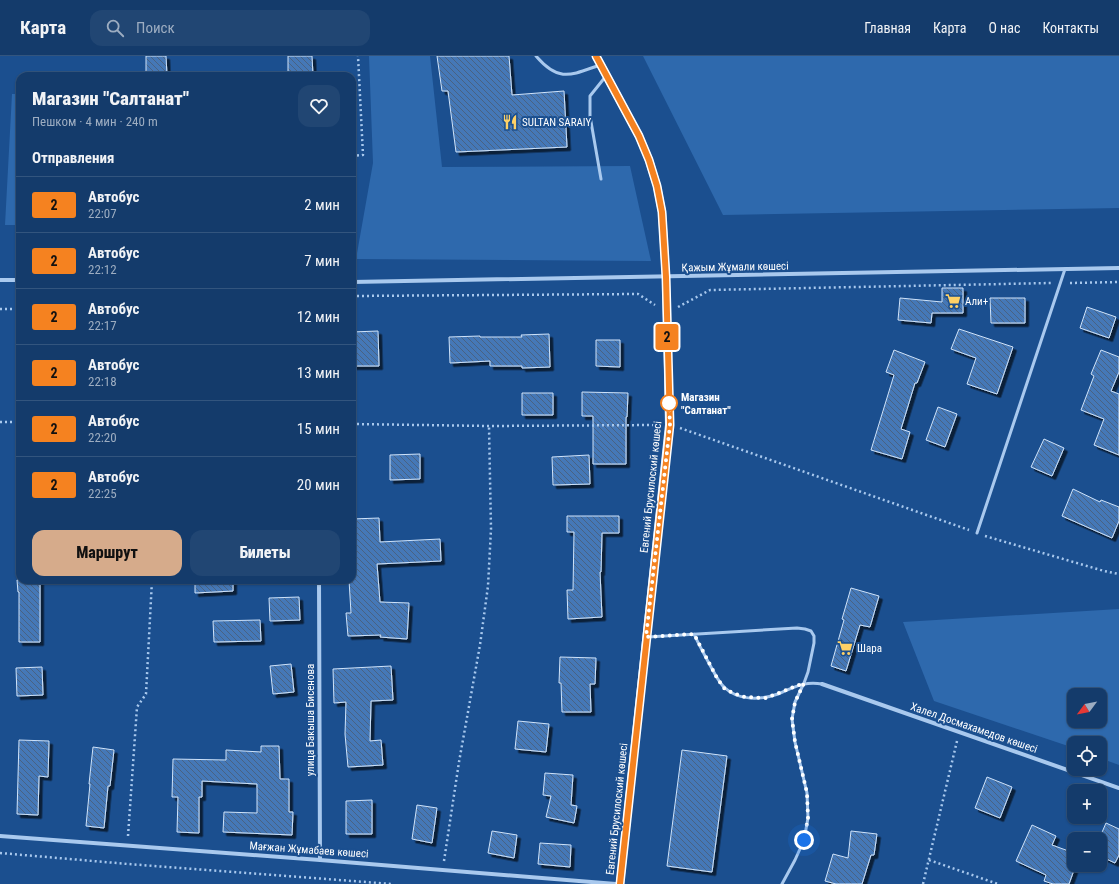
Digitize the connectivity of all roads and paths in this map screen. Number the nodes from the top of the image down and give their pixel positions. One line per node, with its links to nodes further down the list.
1 (358, 56): 6 (path)
2 (536, 56): 4 (lane)
3 (596, 56): 4 (main road, Евгений Брусилоский көшесі)
4 (601, 65): 5 (main road, Евгений Брусилоский көшесі)
5 (606, 76): 7 (lane); 10 (main road, Евгений Брусилоский көшесі)
6 (356, 156)
7 (601, 180)
8 (1119, 268): 9 (street, Қажым Жұмали көшесі)
9 (1065, 270): 10 (street, Қажым Жұмали көшесі); 15 (lane)
10 (666, 277): 13 (street, Қажым Жұмали көшесі); 19 (main road, Евгений Брусилоский көшесі)
11 (0, 280): 12 (street)
12 (16, 280)
13 (356, 282)
14 (1119, 282): 15 (path)
15 (1061, 283): 19 (path); 25 (lane)
16 (356, 296): 19 (path)
17 (0, 309): 18 (path)
18 (16, 309)
19 (667, 313): 23 (main road, Евгений Брусилоский көшесі)
20 (0, 422): 21 (path)
21 (16, 422)
22 (356, 424): 24 (path)
23 (670, 425): 24 (path); 25 (path); 30 (main road, Евгений Брусилоский көшесі)
24 (489, 426): 40 (path)
25 (977, 533): 26 (path)
26 (1119, 574)
27 (152, 584): 36 (path)
28 (319, 584): 38 (street, улица Бакыша Бисенова)
29 (694, 634): 30 (lane); 31 (lane); 31 (lane)
30 (646, 637): 43 (main road, Евгений Брусилоский көшесі)
31 (804, 683): 32 (lane); 44 (lane)
32 (822, 684): 33 (street, Халел Досмахамедов көшесі)
33 (959, 732): 34 (street, Халел Досмахамедов көшесі); 39 (path)
34 (1119, 788)
35 (0, 836): 36 (street, Мағжан Жұмабаев көшесі)
36 (128, 845): 38 (street, Мағжан Жұмабаев көшесі)
37 (0, 853): 41 (path)
38 (320, 860): 40 (street, Мағжан Жұмабаев көшесі)
39 (929, 860): 45 (path); 46 (path)
40 (443, 870): 42 (street, Мағжан Жұмабаев көшесі)
41 (392, 884)
42 (616, 884)
43 (620, 884)
44 (782, 884)
45 (923, 884)
46 (998, 884)

